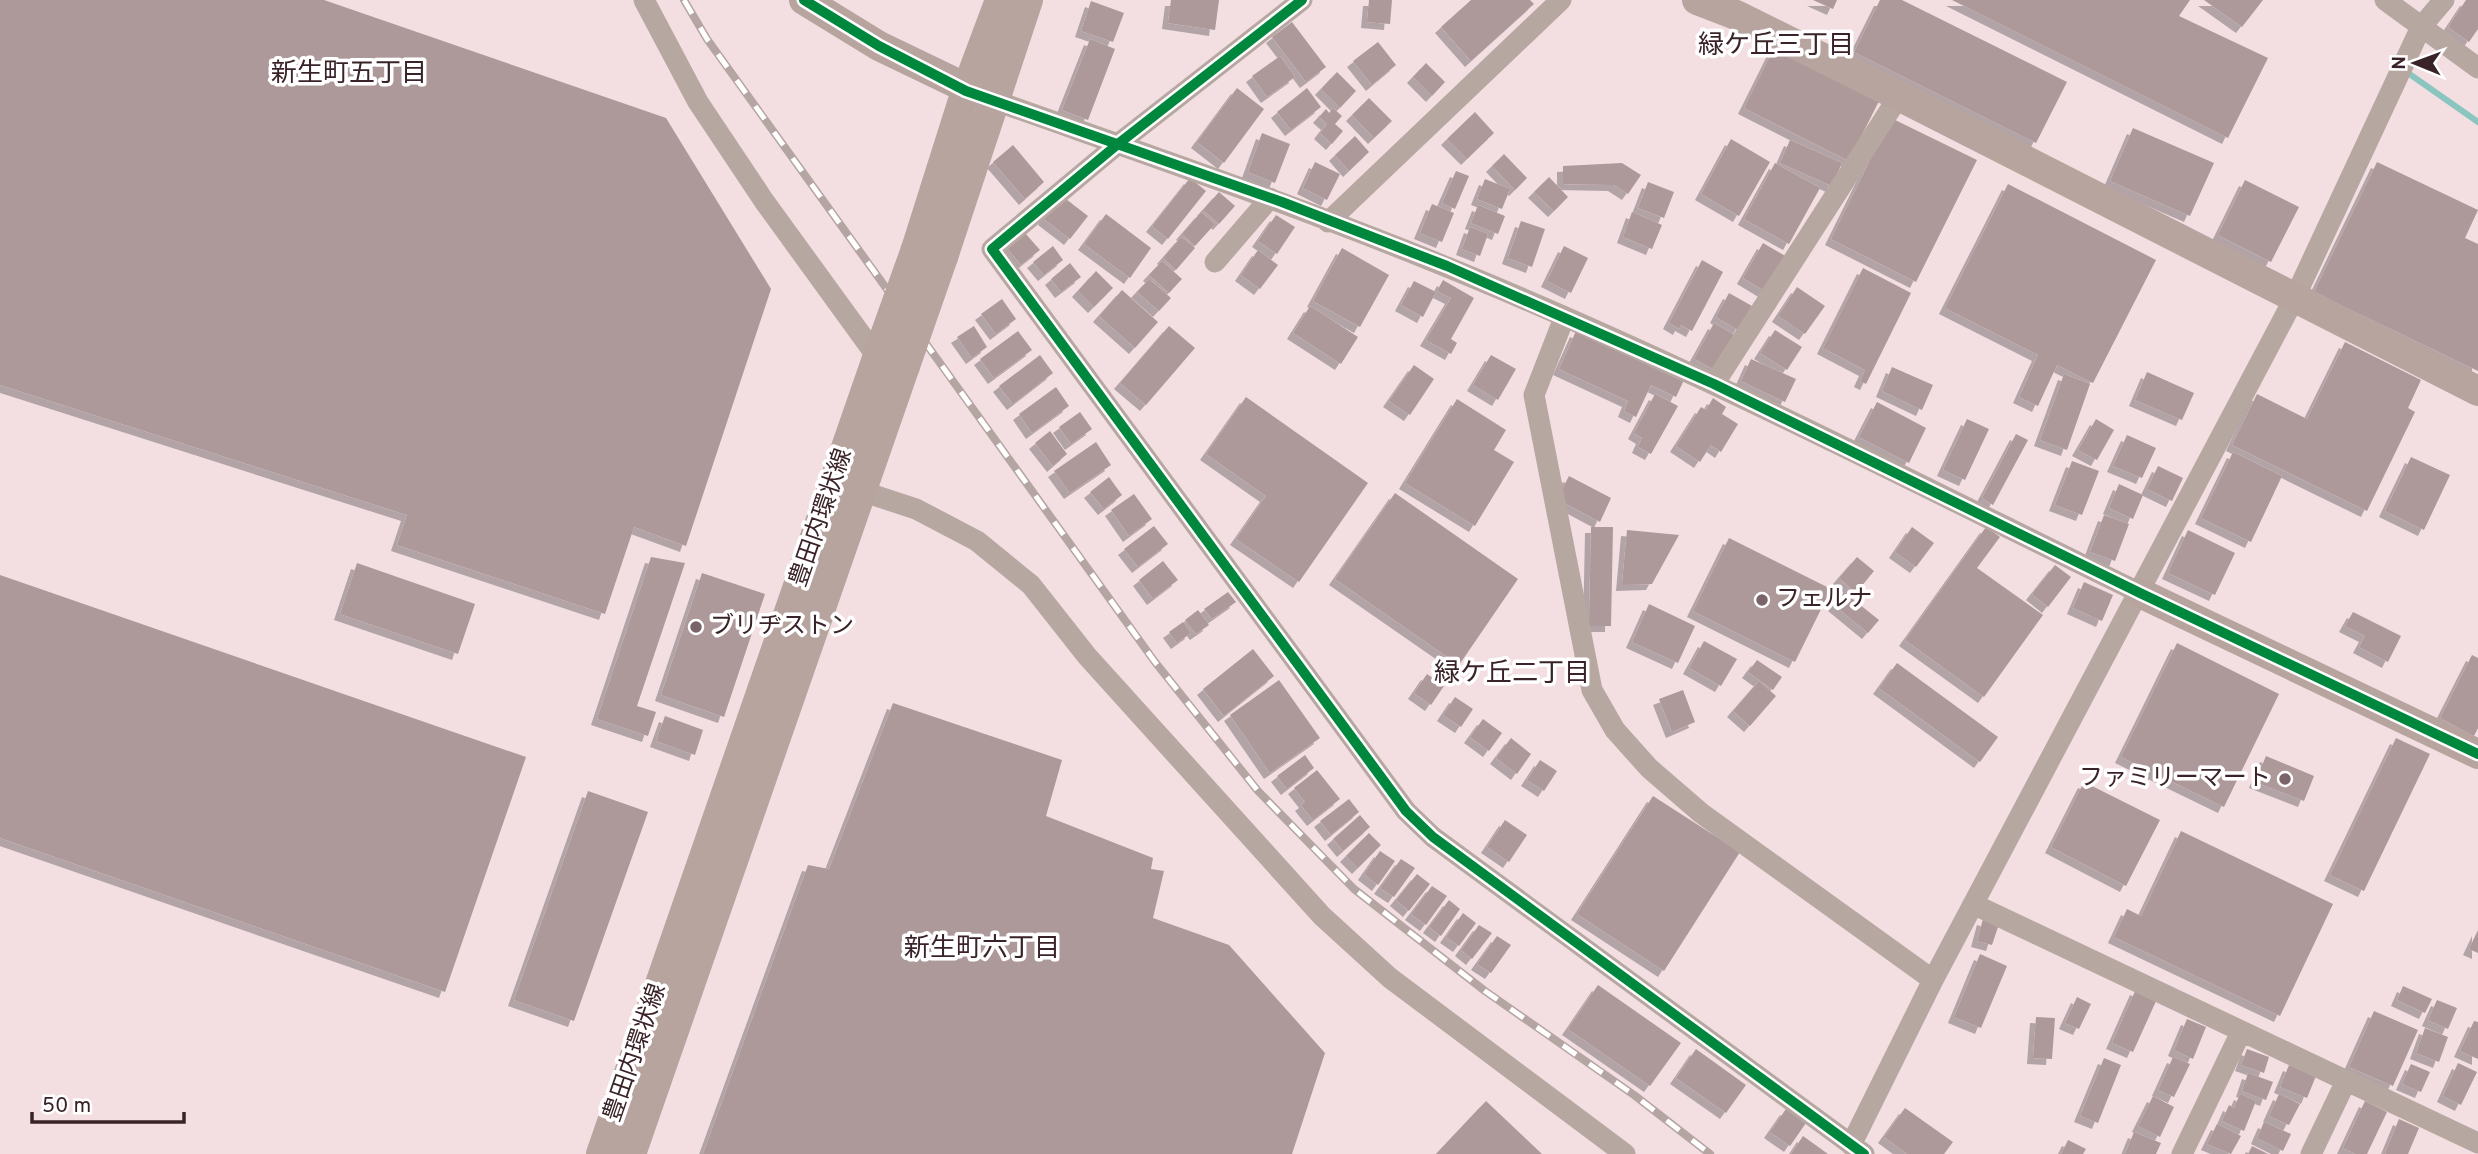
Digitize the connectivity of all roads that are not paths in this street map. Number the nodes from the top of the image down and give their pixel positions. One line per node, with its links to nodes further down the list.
1 (643, 0): 20 (street)
2 (804, 0): 12 (street)
3 (1000, 0): 12 (street, 豊田内環状線)
4 (1028, 0): 12 (street, 豊田内環状線)
5 (1302, 0): 14 (street)
6 (1561, 0): 16 (street)
7 (1697, 0): 13 (street)
8 (2385, 0): 10 (street)
9 (2444, 0): 10 (street)
10 (2421, 27): 11 (street); 18 (street)
11 (2478, 68)
12 (980, 95): 14 (street); 20 (street, 豊田内環状線, bridge)
13 (1899, 96): 18 (street); 21 (street)
14 (1118, 144): 15 (street); 31 (street)
15 (1270, 198): 16 (street); 17 (street)
16 (1328, 222): 19 (street)
17 (1215, 262)
18 (2295, 297): 22 (street); 24 (street)
19 (1564, 318): 21 (street); 27 (street)
20 (888, 356): 23 (street, 豊田内環状線); 32 (street, 豊田内環状線)
21 (1714, 384): 24 (street)
22 (2478, 391)
23 (861, 492): 33 (street, 豊田内環状線); 34 (street)
24 (2140, 593): 25 (street); 26 (street)
25 (2478, 754)
26 (1973, 904): 27 (street); 28 (street)
27 (1933, 980): 31 (street)
28 (2241, 1032): 29 (street); 35 (street)
29 (2346, 1082): 30 (street); 36 (street)
30 (2478, 1143)
31 (1858, 1150)
32 (601, 1154)
33 (631, 1154)
34 (1625, 1154)
35 (2182, 1154)
36 (2311, 1154)

